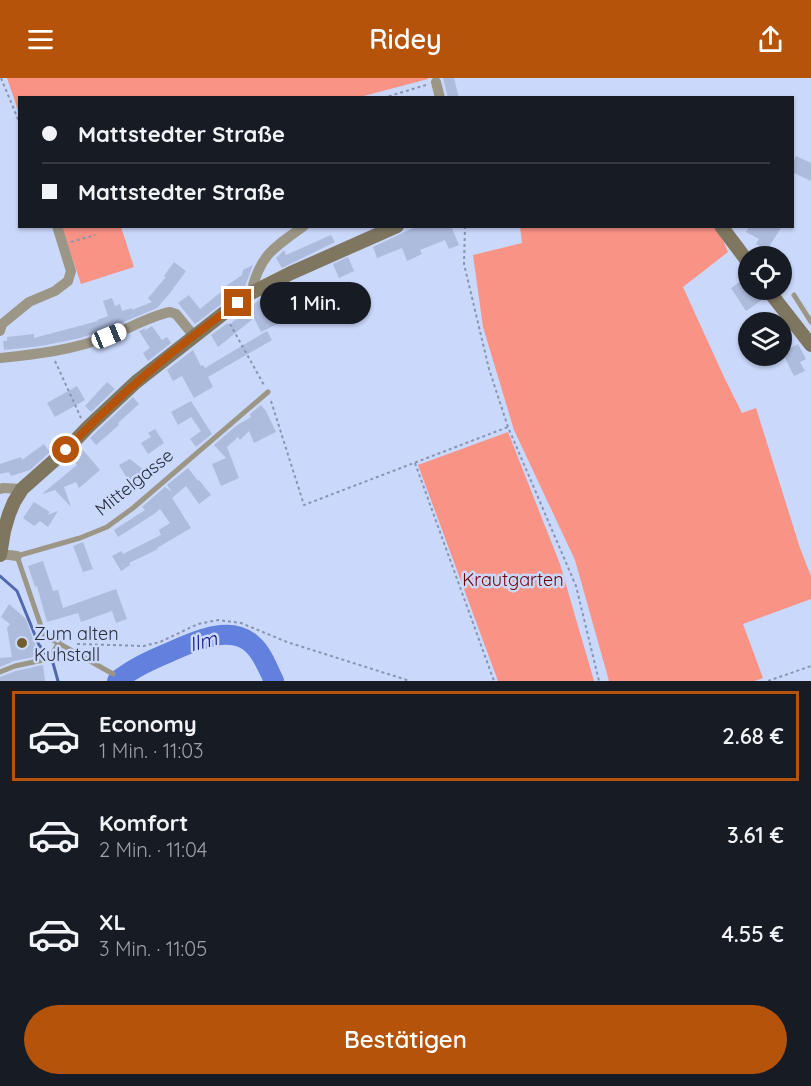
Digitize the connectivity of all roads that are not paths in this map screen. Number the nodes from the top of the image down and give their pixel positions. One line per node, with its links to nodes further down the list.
1 (436, 82): 2 (street)
2 (440, 96)
3 (58, 228): 12 (street)
4 (301, 228): 8 (street)
5 (392, 228): 8 (street)
6 (722, 228): 7 (street)
7 (738, 249)
8 (252, 293): 13 (street)
9 (794, 295): 11 (lane)
10 (776, 300): 14 (street)
11 (811, 322)
12 (0, 331)
13 (194, 336): 15 (street); 18 (street)
14 (811, 345)
15 (0, 358)
16 (268, 392): 20 (lane, Mittelgasse)
17 (0, 489): 18 (street)
18 (22, 489): 19 (street)
19 (0, 554): 20 (street, Mittelgasse)
20 (17, 556): 21 (lane)
21 (59, 642): 22 (lane); 23 (lane)
22 (0, 672)
23 (113, 674)

